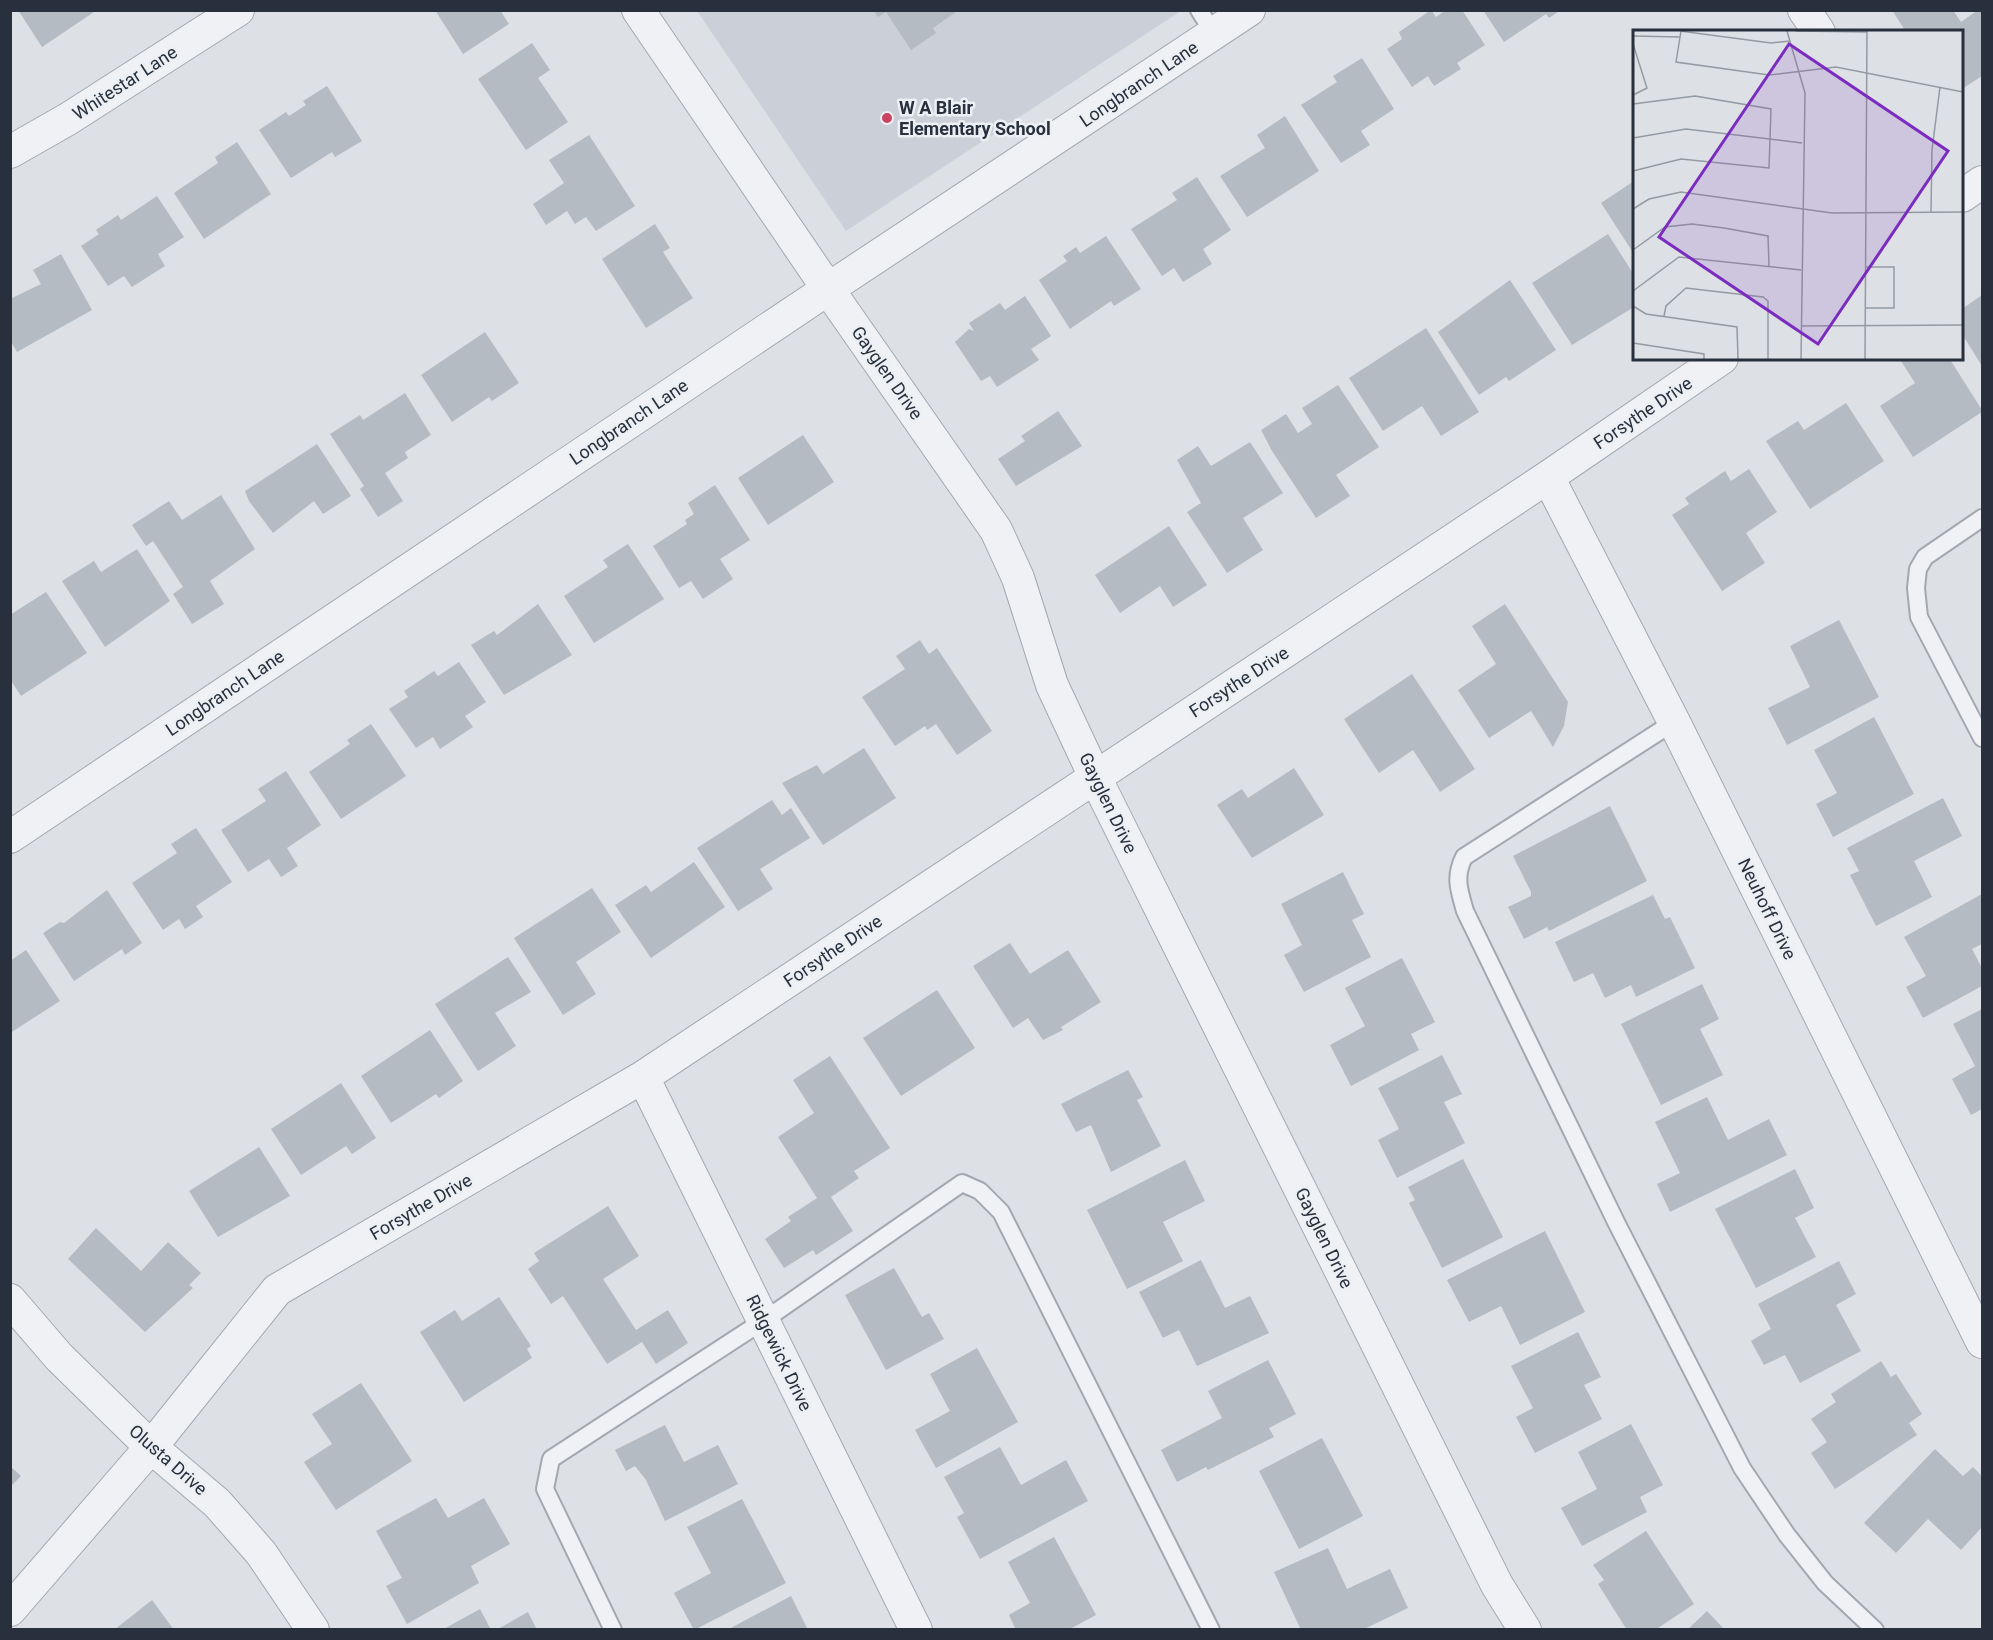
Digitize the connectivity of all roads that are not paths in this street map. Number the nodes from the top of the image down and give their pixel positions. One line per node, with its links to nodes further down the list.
1 (238, 10): 7 (street, Whitestar Lane)
2 (638, 10): 10 (street, Gayglen Drive)
3 (1250, 10): 5 (street, Longbranch Lane)
4 (1804, 10): 6 (street)
5 (1207, 22): 10 (street, Longbranch Lane)
6 (1818, 30)
7 (10, 152)
8 (1983, 182): 9 (street)
9 (1963, 195)
10 (828, 289): 16 (street, Gayglen Drive); 17 (street, Longbranch Lane)
11 (1719, 360): 12 (street, Forsythe Drive)
12 (1548, 477): 14 (street, Neuhoff Drive); 16 (street, Forsythe Drive)
13 (1983, 518): 15 (lane)
14 (1674, 722): 21 (street, Neuhoff Drive); 29 (lane)
15 (1983, 738)
16 (1095, 777): 18 (street, Forsythe Drive); 28 (street, Gayglen Drive)
17 (10, 837)
18 (643, 1077): 20 (street, Ridgewick Drive); 22 (street, Forsythe Drive)
19 (10, 1300): 22 (street, Olusta Drive)
20 (763, 1321): 25 (lane); 26 (street, Ridgewick Drive); 27 (lane)
21 (1983, 1342)
22 (151, 1447): 23 (street, Forsythe Drive); 24 (street, Olusta Drive)
23 (10, 1610)
24 (313, 1629)
25 (613, 1629)
26 (915, 1629)
27 (1211, 1629)
28 (1525, 1629)
29 (1875, 1629)

